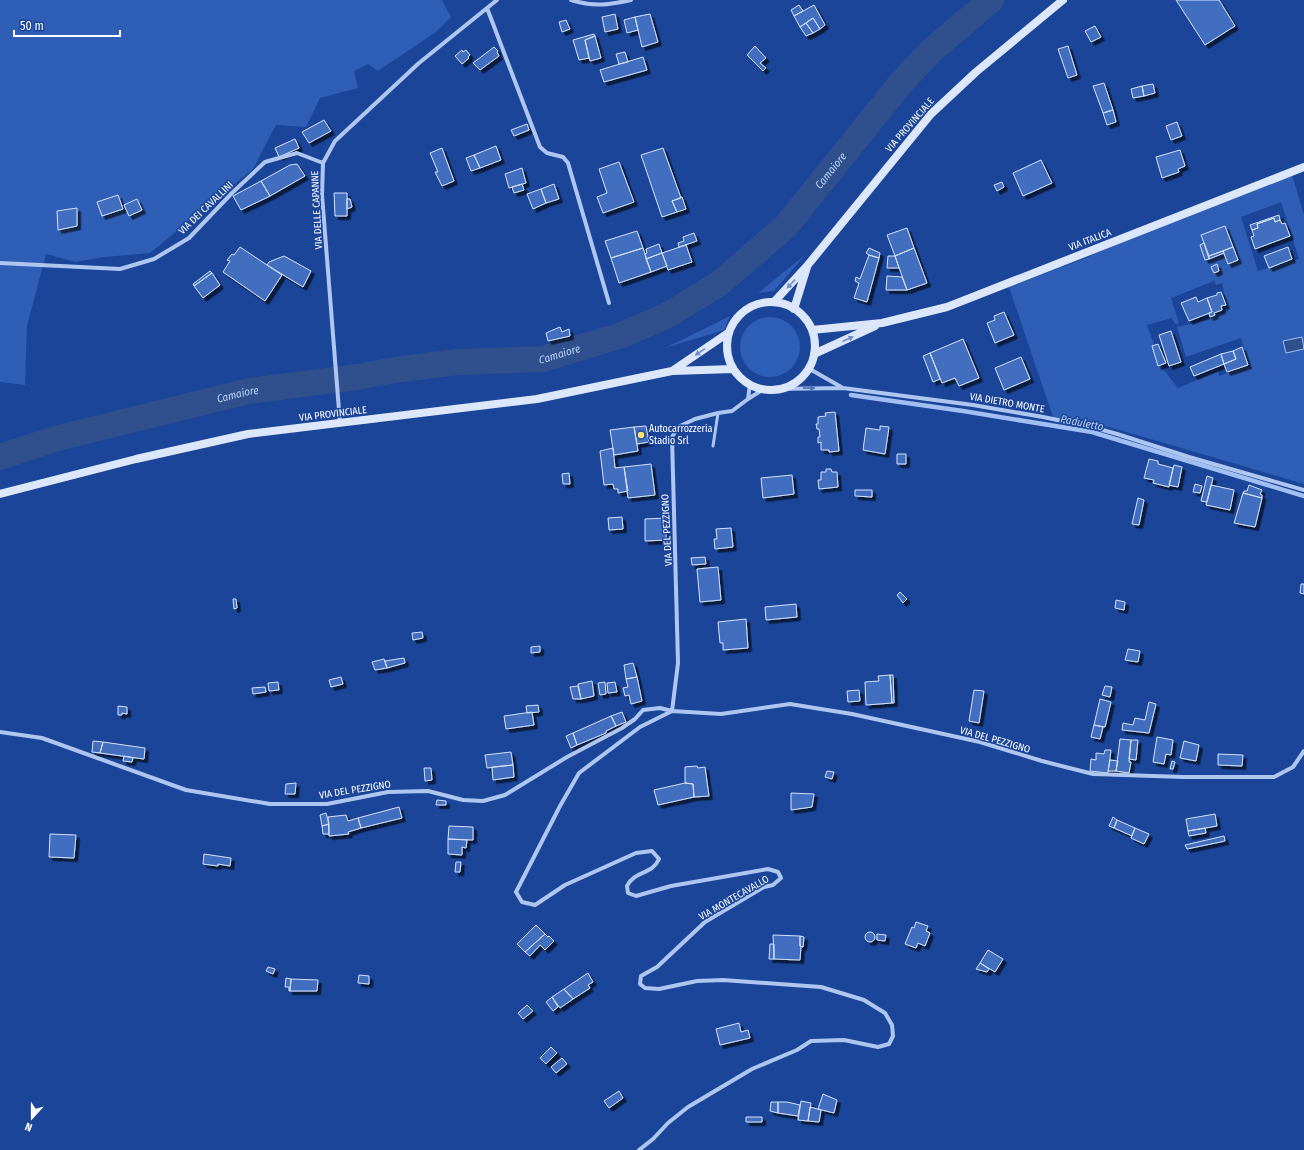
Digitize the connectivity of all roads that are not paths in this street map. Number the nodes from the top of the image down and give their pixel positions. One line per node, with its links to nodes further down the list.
1 (497, 0): 5 (street, VIA DELLE CAPANNE)
2 (572, 0): 3 (street)
3 (631, 0)
4 (1063, 0): 9 (main road, VIA PROVINCIALE)
5 (487, 8): 6 (street, VIA DELLE CAPANNE); 11 (street)
6 (323, 163): 8 (street, VIA DEI CAVALLINI); 26 (street, VIA DELLE CAPANNE)
7 (1304, 167): 13 (main road, VIA ITALICA)
8 (0, 263)
9 (807, 266): 10 (main road, VIA PROVINCIALE, one-way to 10); 12 (main road, VIA PROVINCIALE)
10 (774, 302): 12 (main road, VIA PROVINCIALE); 15 (main road, VIA PROVINCIALE)
11 (609, 303)
12 (794, 309): 14 (main road, VIA PROVINCIALE)
13 (882, 324): 14 (main road, VIA ITALICA); 16 (main road, VIA ITALICA, one-way to 13)
14 (812, 330): 16 (main road)
15 (728, 333): 18 (main road); 19 (main road, VIA PROVINCIALE, one-way to 19)
16 (814, 354): 17 (main road)
17 (808, 368): 21 (street, VIA DIETRO MONTE); 23 (main road)
18 (734, 369): 19 (main road, VIA PROVINCIALE); 20 (main road)
19 (672, 371): 26 (main road, VIA PROVINCIALE)
20 (750, 384): 22 (main road); 24 (street)
21 (843, 388): 23 (street, VIA DIETRO MONTE, one-way to 21); 28 (street, VIA DIETRO MONTE)
22 (764, 389): 23 (main road); 24 (street, VIA DEL PEZZIGNO)
23 (775, 389)
24 (748, 398): 25 (street, VIA DEL PEZZIGNO)
25 (718, 413): 27 (lane); 30 (street, VIA DEL PEZZIGNO)
26 (340, 424): 29 (main road, VIA PROVINCIALE)
27 (713, 446)
28 (1304, 490)
29 (0, 494)
30 (672, 711): 31 (street, VIA DEL PEZZIGNO); 32 (street, VIA DEL PEZZIGNO); 33 (street, VIA MONTECAVALLO)
31 (0, 732)
32 (1304, 751)
33 (639, 1150)

